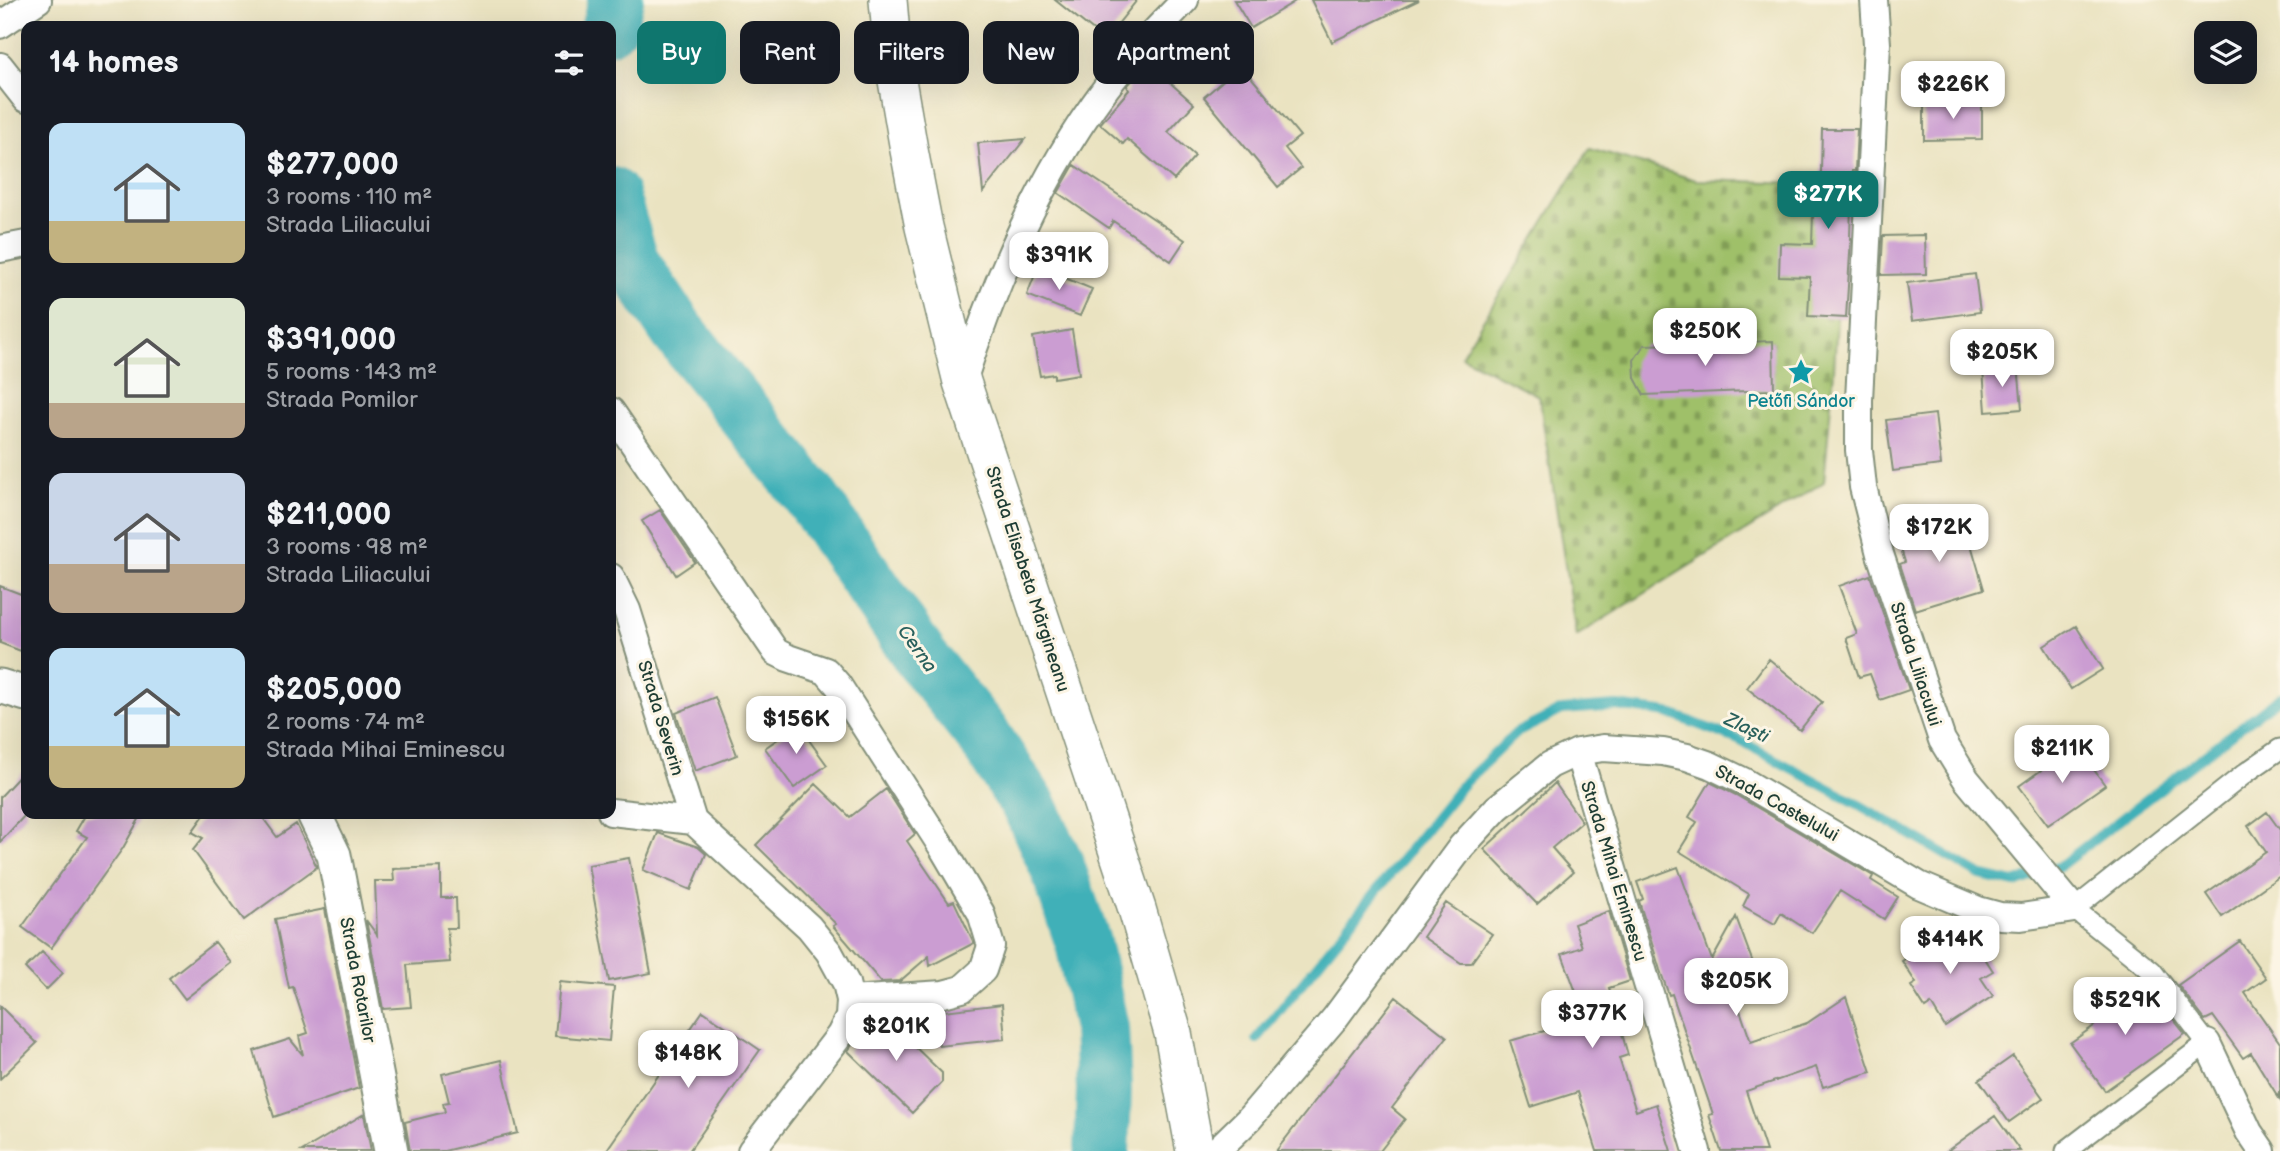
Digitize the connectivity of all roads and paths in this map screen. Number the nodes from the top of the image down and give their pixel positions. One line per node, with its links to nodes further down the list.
1 (38, 0): 5 (street)
2 (888, 0): 10 (main road, Strada Elisabeta Mărgineanu)
3 (1185, 0): 10 (street)
4 (1874, 0): 20 (street, Strada Liliacului)
5 (0, 25)
6 (0, 65): 7 (street)
7 (21, 92)
8 (21, 244): 9 (street)
9 (0, 249)
10 (962, 382): 25 (main road, Strada Elisabeta Mărgineanu)
11 (616, 418): 21 (street)
12 (616, 587): 19 (street, Strada Severin)
13 (0, 686): 14 (street)
14 (21, 692)
15 (2280, 749): 20 (street, Strada Castelului)
16 (1578, 752): 20 (street, Strada Castelului); 26 (street, Strada Castelului); 27 (street, Strada Mihai Eminescu)
17 (616, 813): 19 (street)
18 (316, 819): 23 (street, Strada Rotarilor)
19 (693, 821): 21 (street)
20 (2074, 909): 22 (street)
21 (850, 1000): 24 (street)
22 (2207, 1043): 28 (street); 29 (street)
23 (391, 1151)
24 (751, 1151)
25 (1195, 1151)
26 (1216, 1151)
27 (1697, 1151)
28 (2066, 1151)
29 (2262, 1151)

